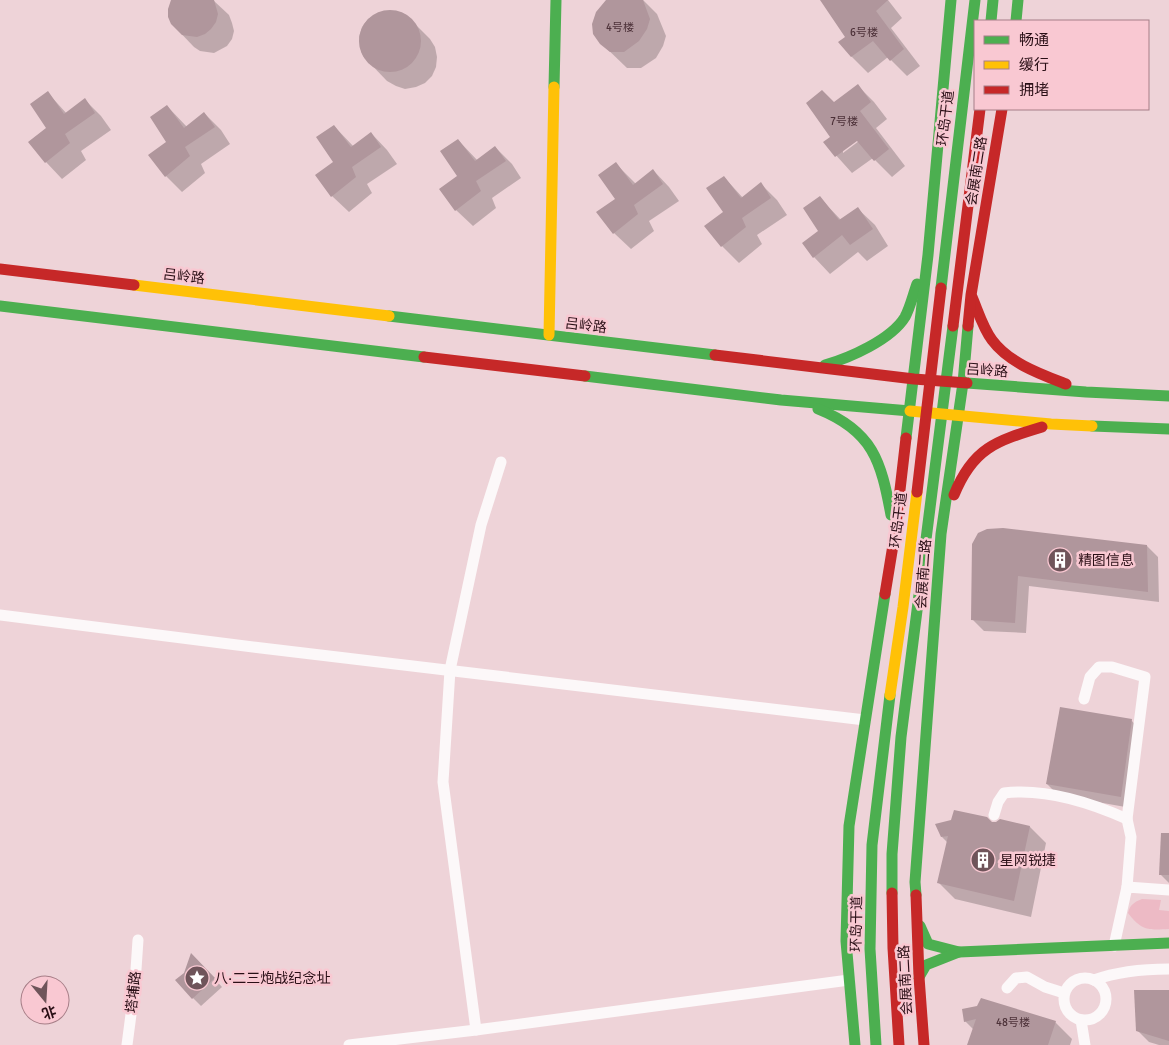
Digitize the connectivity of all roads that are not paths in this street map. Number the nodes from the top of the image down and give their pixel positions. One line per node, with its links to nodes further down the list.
1 (556, 0): 14 (main road)
2 (951, 0): 10 (main road)
3 (975, 0): 52 (main road, 环岛干道)
4 (993, 0): 6 (main road)
5 (1018, 0): 7 (main road)
6 (991, 20)
7 (1016, 20)
8 (980, 110): 53 (main road)
9 (1002, 110): 12 (main road, 会展南二路)
10 (928, 255): 15 (main road); 16 (main road)
11 (0, 269): 14 (main road, 吕岭路)
12 (971, 295): 17 (main road, 会展南二路); 18 (main road)
13 (0, 306): 20 (main road)
14 (549, 335): 15 (main road, 吕岭路)
15 (815, 368): 16 (main road, 吕岭路)
16 (914, 379): 17 (main road, 吕岭路); 21 (main road)
17 (963, 383): 18 (main road, 吕岭路); 22 (main road, 会展南二路)
18 (1086, 392): 19 (main road, 吕岭路)
19 (1169, 396)
20 (780, 400): 21 (main road); 26 (main road)
21 (909, 412): 22 (main road); 26 (main road)
22 (959, 417): 23 (main road); 27 (main road, 会展南二路)
23 (1051, 424): 24 (main road); 27 (main road)
24 (1169, 430)
25 (501, 462): 29 (street)
26 (894, 533): 27 (main road); 31 (main road)
27 (941, 534): 36 (main road, 会展南二路)
28 (0, 615): 29 (street)
29 (450, 670): 31 (street); 48 (street)
30 (1084, 699): 33 (street)
31 (865, 720): 43 (main road)
32 (994, 815): 33 (street)
33 (1127, 819): 34 (street)
34 (1126, 887): 35 (street); 39 (street)
35 (1169, 890)
36 (918, 920): 40 (main road); 42 (main road, 会展南二路)
37 (138, 940): 49 (street, 塔埔路)
38 (1169, 943): 39 (main road)
39 (1114, 946): 40 (main road)
40 (959, 952): 42 (main road)
41 (1169, 969): 44 (street)
42 (919, 977): 54 (main road, 会展南二路)
43 (849, 980): 48 (street); 51 (main road)
44 (1094, 980): 46 (street); 47 (street)
45 (1008, 988): 46 (street)
46 (1064, 993): 47 (street)
47 (1081, 1020): 55 (street)
48 (476, 1030): 50 (street)
49 (127, 1045)
50 (349, 1045)
51 (855, 1045)
52 (876, 1045)
53 (899, 1045)
54 (924, 1045)
55 (1085, 1045)

